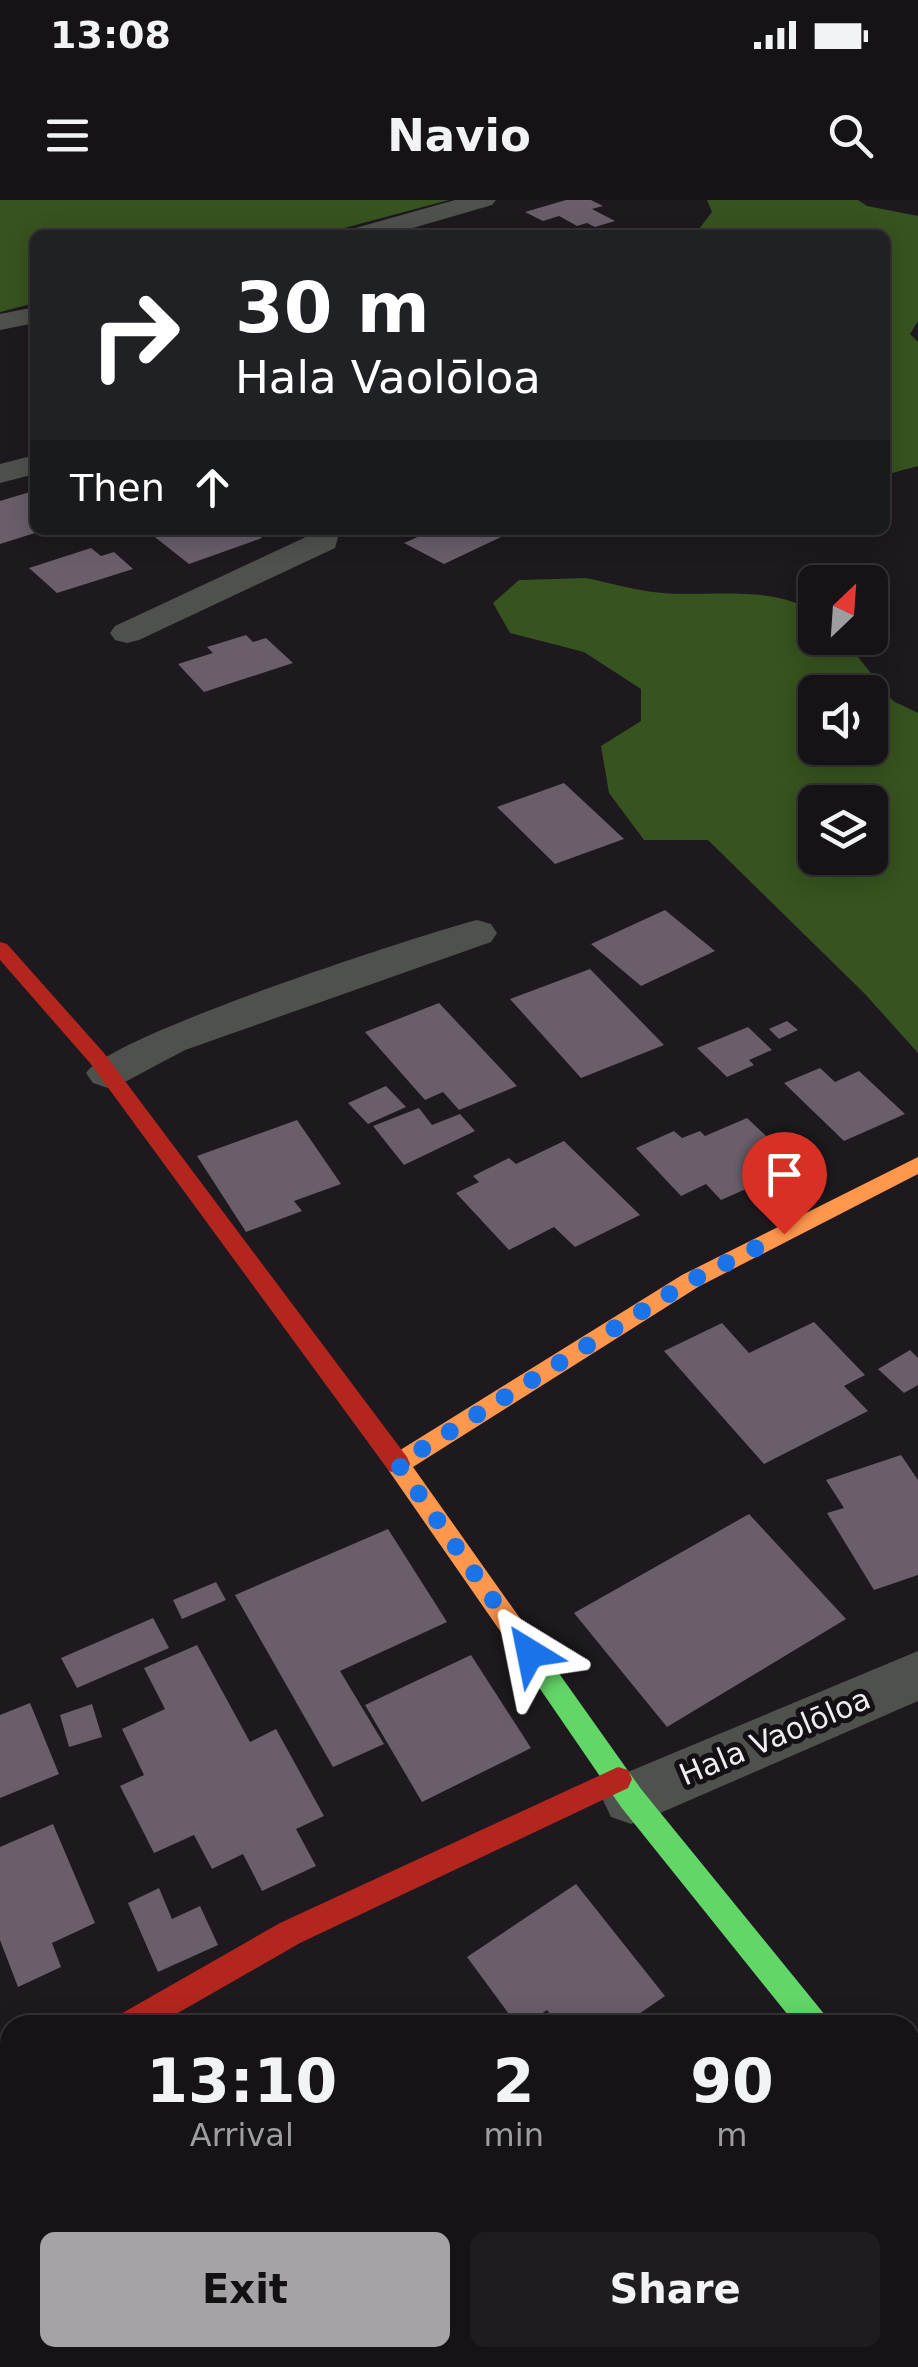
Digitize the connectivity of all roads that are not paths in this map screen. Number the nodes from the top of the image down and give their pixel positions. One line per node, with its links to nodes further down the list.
1 (483, 200): 2 (street)
2 (379, 230)
3 (30, 315): 4 (street)
4 (0, 322)
5 (30, 465): 6 (street)
6 (0, 474)
7 (324, 535): 8 (street)
8 (127, 634)
9 (477, 933): 11 (street)
10 (0, 948): 11 (street)
11 (108, 1074): 13 (street)
12 (918, 1165): 13 (street)
13 (398, 1464): 15 (street)
14 (918, 1676): 15 (street, Hala Vaolōloa)
15 (625, 1788): 16 (street); 17 (street)
16 (146, 2015)
17 (807, 2015)

